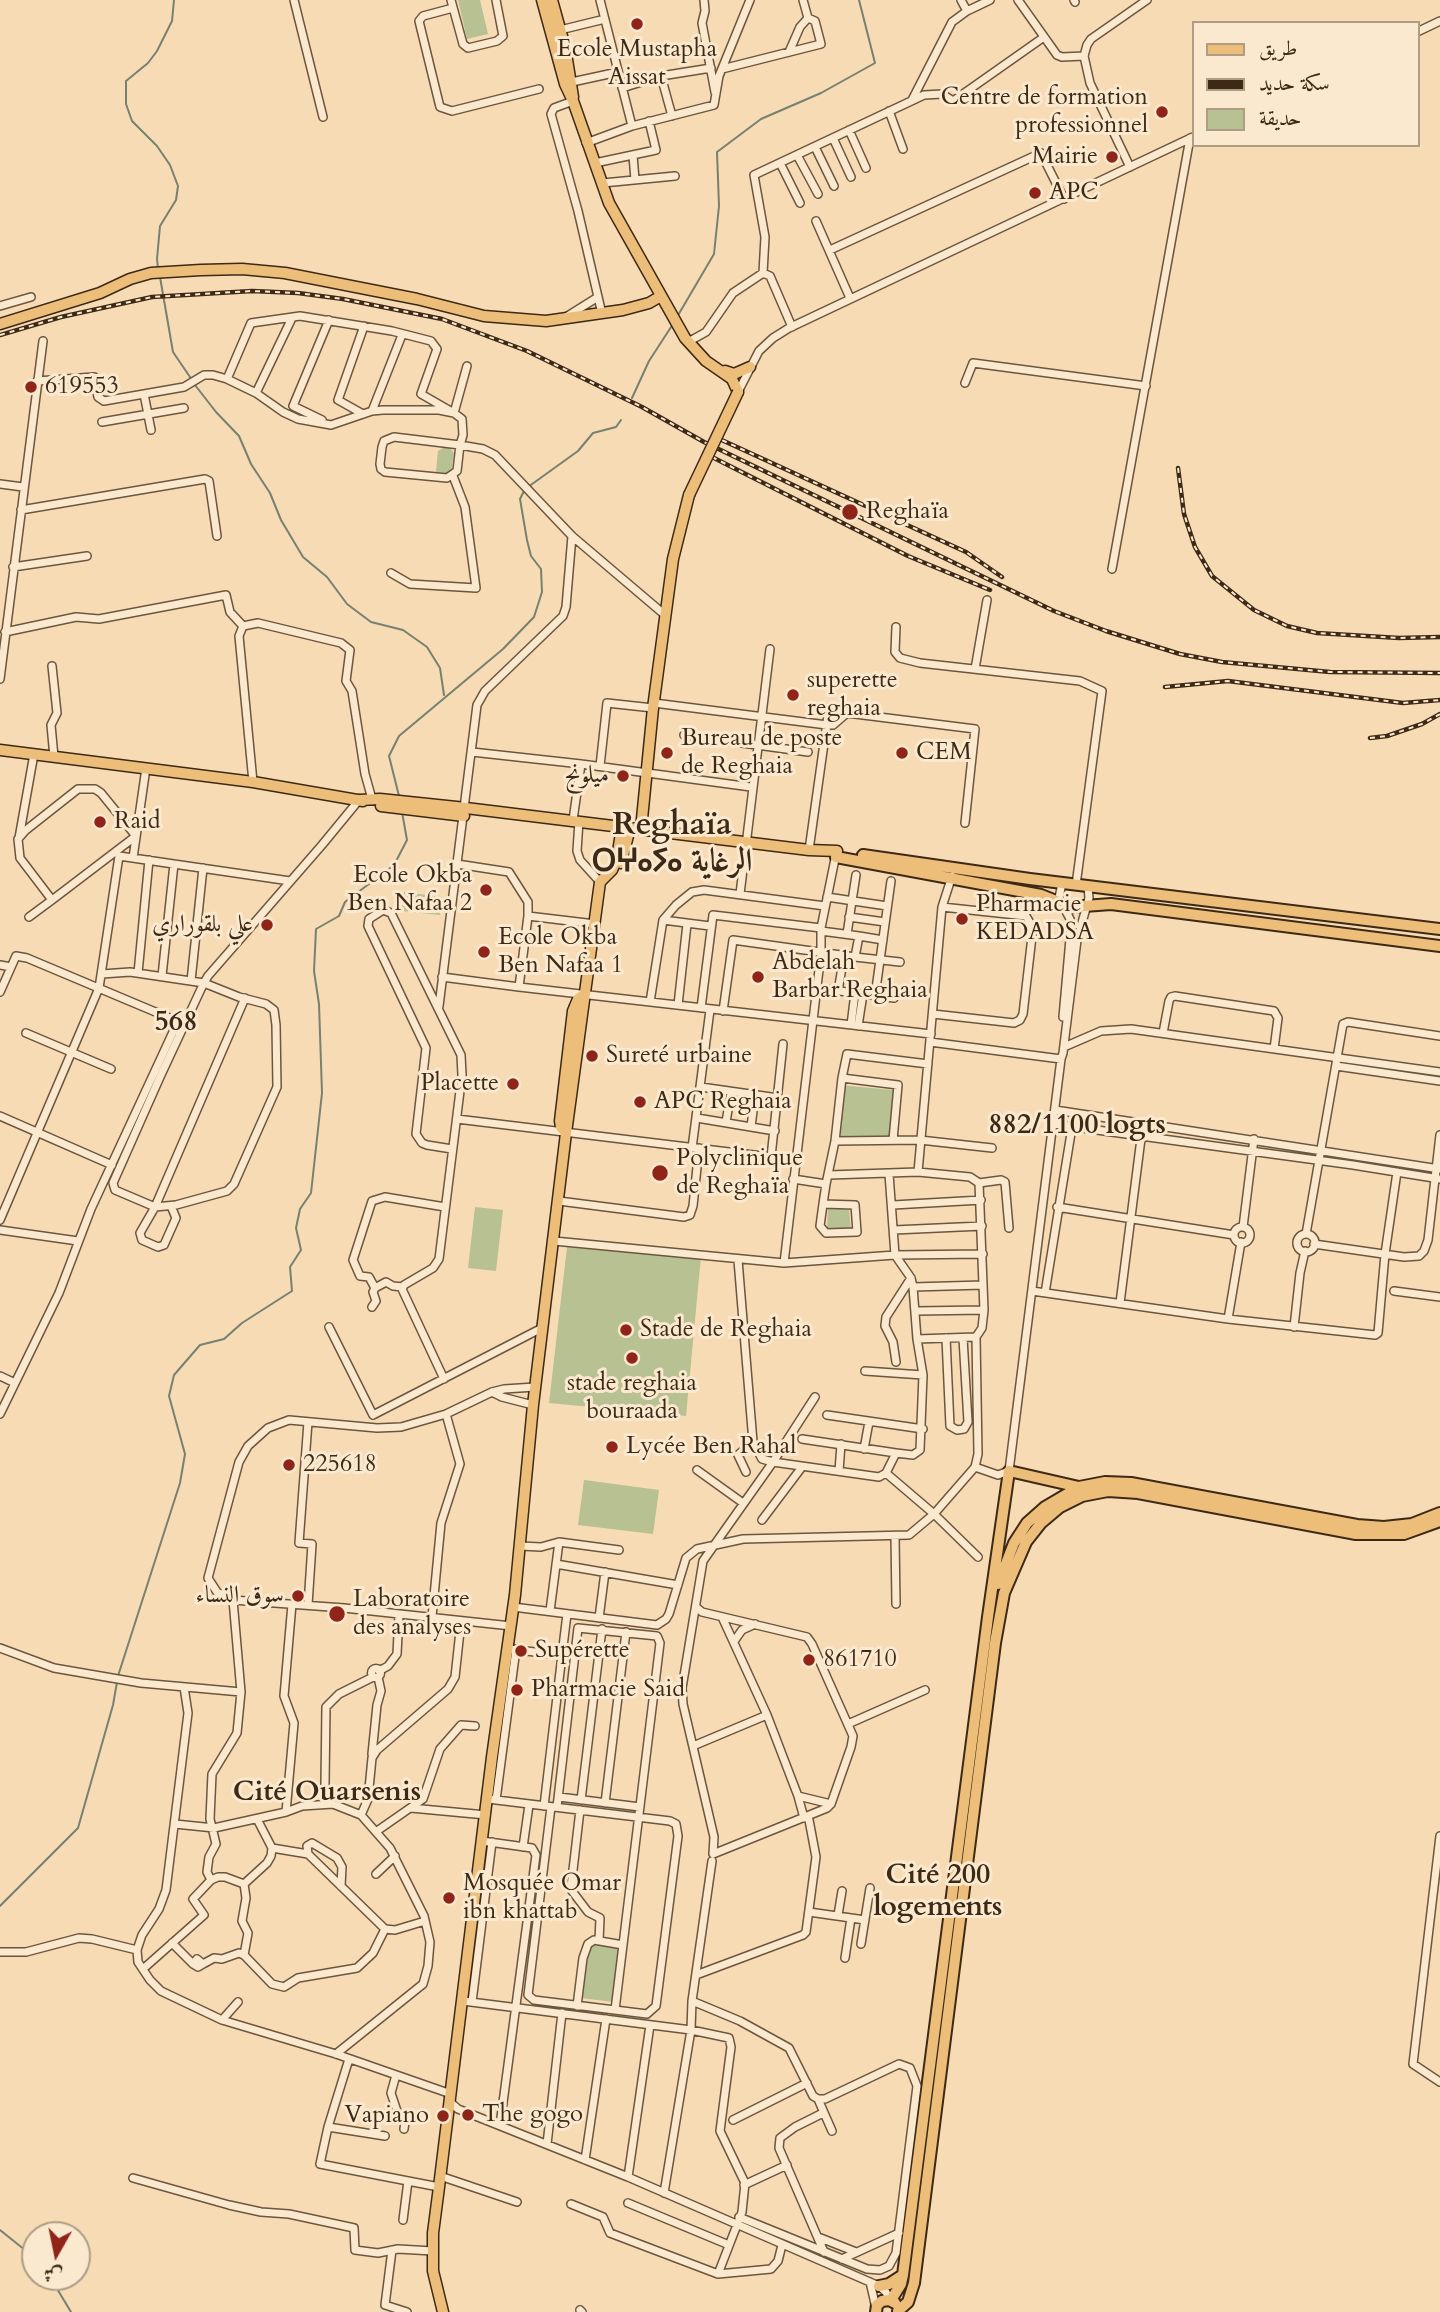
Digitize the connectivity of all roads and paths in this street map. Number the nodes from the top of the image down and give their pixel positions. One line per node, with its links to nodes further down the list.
1 (294, 0): 37 (street)
2 (496, 0): 14 (street)
3 (542, 0): 34 (main road)
4 (552, 0): 20 (main road)
5 (600, 0): 18 (street)
6 (704, 0): 25 (street)
7 (750, 0): 26 (street)
8 (803, 0): 17 (street)
9 (961, 0): 16 (street)
10 (989, 0): 16 (street)
11 (1130, 0): 15 (street)
12 (1147, 0): 15 (street)
13 (1022, 1): 22 (street)
14 (452, 4): 31 (street)
15 (1136, 8): 24 (street)
16 (967, 11): 33 (street)
17 (808, 18): 23 (street); 23 (street)
18 (605, 19): 20 (street); 27 (street)
19 (1440, 21): 21 (street)
20 (560, 30): 29 (main road)
21 (1419, 31)
22 (1044, 37): 24 (street); 33 (street)
23 (789, 52): 26 (street)
24 (1084, 56): 51 (street)
25 (710, 68): 28 (street); 32 (street)
26 (722, 69): 32 (street)
27 (618, 72): 29 (street); 30 (street)
28 (661, 76): 30 (street); 36 (street)
29 (572, 82): 34 (main road)
30 (622, 88): 39 (street)
31 (539, 89)
32 (716, 97): 36 (street)
33 (912, 100): 35 (street)
34 (573, 101): 43 (main road); 65 (street)
35 (889, 111): 40 (street); 45 (street)
36 (671, 116): 38 (street)
37 (323, 117)
38 (649, 121): 39 (street); 46 (street)
39 (632, 126): 43 (street)
40 (849, 130): 42 (street); 50 (street)
41 (1192, 137): 51 (street); 84 (street)
42 (833, 138): 44 (street); 53 (street)
43 (586, 143): 48 (main road)
44 (815, 146): 47 (street); 56 (street)
45 (903, 149)
46 (633, 155): 48 (street); 54 (street)
47 (797, 155): 49 (street); 57 (street)
48 (595, 163): 55 (main road)
49 (780, 163): 59 (street); 62 (street)
50 (866, 167)
51 (1130, 167): 58 (street)
52 (674, 176): 54 (street)
53 (851, 177)
54 (635, 180): 55 (street)
55 (603, 183): 63 (main road)
56 (834, 186)
57 (818, 194)
58 (1064, 199): 61 (street); 66 (street)
59 (800, 203)
60 (816, 221): 61 (street)
61 (830, 250): 66 (street)
62 (763, 273): 74 (street); 76 (street)
63 (661, 296): 68 (main road); 76 (main road)
64 (32, 297): 67 (street)
65 (598, 297): 68 (street); 70 (street)
66 (850, 298): 74 (street)
67 (0, 306)
68 (602, 314): 70 (main road)
69 (292, 318): 71 (street); 81 (street); 86 (street)
70 (564, 319): 72 (main road)
71 (329, 320): 73 (street); 94 (street)
72 (0, 324)
73 (364, 326): 75 (street); 90 (street)
74 (792, 327): 79 (street)
75 (402, 335): 89 (street); 91 (street)
76 (686, 340): 80 (main road)
77 (43, 341): 82 (street)
78 (467, 366): 91 (street)
79 (750, 367): 80 (main road); 85 (street)
80 (721, 370): 85 (main road)
81 (227, 379): 86 (street); 87 (street)
82 (37, 381): 87 (street); 99 (street)
83 (965, 383): 84 (street)
84 (1146, 386): 105 (street)
85 (738, 392): 107 (main road, bridge)
86 (256, 393): 94 (street)
87 (144, 394): 92 (street)
88 (184, 408): 92 (street)
89 (372, 411): 90 (street); 91 (street)
90 (363, 414): 94 (street)
91 (454, 414): 96 (street)
92 (148, 415): 93 (street); 95 (street)
93 (102, 422)
94 (331, 425)
95 (151, 430)
96 (460, 445): 97 (street); 97 (street); 102 (street)
97 (453, 476): 106 (street)
98 (0, 484): 99 (street)
99 (23, 488): 100 (street)
100 (21, 510): 101 (street); 104 (street)
101 (217, 536)
102 (572, 536): 109 (street); 125 (street)
103 (87, 556): 104 (street)
104 (13, 567): 113 (street)
105 (1112, 569)
106 (391, 573)
107 (668, 598): 109 (street); 110 (main road)
108 (986, 600): 116 (street)
109 (650, 602): 110 (street)
110 (665, 615): 118 (main road)
111 (243, 626): 113 (street); 133 (street); 135 (street)
112 (895, 627): 116 (street)
113 (5, 632): 117 (street)
114 (770, 649): 120 (street)
115 (52, 666): 128 (street)
116 (975, 669): 159 (street)
117 (0, 679)
118 (653, 705): 120 (street); 130 (street); 132 (main road)
119 (829, 708): 121 (street)
120 (761, 716): 121 (street); 123 (street)
121 (827, 725): 140 (street); 145 (street)
122 (684, 735): 123 (street)
123 (757, 745): 126 (street); 134 (street)
124 (0, 750): 127 (main road)
125 (472, 752): 129 (street); 138 (street)
126 (808, 752)
127 (34, 754): 128 (main road); 143 (street)
128 (54, 757): 131 (main road)
129 (581, 764): 130 (street); 139 (street)
130 (600, 766): 132 (street)
131 (146, 768): 133 (main road); 142 (street)
132 (646, 772): 134 (street); 141 (main road)
133 (253, 782): 136 (main road)
134 (751, 787): 144 (street)
135 (372, 799): 136 (main road); 137 (main road)
136 (359, 800): 137 (main road); 155 (street)
137 (386, 803): 138 (main road)
138 (465, 812): 139 (main road); 150 (street)
139 (576, 821): 141 (main road); 154 (street)
140 (965, 823)
141 (631, 828): 144 (main road); 154 (main road)
142 (136, 836): 143 (street); 147 (street); 163 (street)
143 (18, 839): 163 (street)
144 (747, 842): 145 (main road); 160 (street)
145 (809, 850): 146 (main road)
146 (836, 854): 152 (highway); 162 (street)
147 (133, 858): 148 (street); 192 (street)
148 (149, 860): 149 (street); 191 (street)
149 (174, 864): 151 (street); 193 (street)
150 (457, 864): 170 (street); 194 (street)
151 (203, 868): 155 (street); 195 (street)
152 (953, 874): 157 (highway); 161 (highway); 169 (street)
153 (856, 876): 164 (street)
154 (604, 879): 176 (main road)
155 (290, 881): 196 (street)
156 (891, 881): 168 (street)
157 (1044, 881): 158 (highway); 161 (highway)
158 (1062, 883): 159 (highway); 165 (street)
159 (1082, 885): 166 (street); 178 (highway)
160 (740, 894): 167 (street); 173 (street)
161 (1041, 895): 165 (highway)
162 (827, 897): 164 (street); 167 (street)
163 (52, 900): 171 (street)
164 (852, 901): 168 (street); 172 (street)
165 (1062, 904): 166 (highway); 225 (street)
166 (1087, 905): 183 (highway); 222 (street)
167 (825, 906): 179 (street)
168 (887, 906): 174 (street)
169 (942, 907): 213 (street); 213 (street)
170 (528, 916): 176 (street); 197 (street)
171 (29, 917)
172 (849, 917): 174 (street); 180 (street)
173 (663, 920): 175 (street); 207 (street)
174 (885, 922): 182 (street)
175 (687, 923): 177 (street); 208 (street)
176 (595, 924): 202 (main road)
177 (710, 926): 179 (street); 210 (street)
178 (1440, 929)
179 (821, 930): 180 (street); 184 (street)
180 (847, 934): 181 (street)
181 (859, 936): 182 (street); 186 (street)
182 (883, 940): 187 (street)
183 (1440, 946)
184 (821, 953): 185 (street); 199 (street); 212 (street)
185 (844, 956): 186 (street); 200 (street)
186 (855, 957): 187 (street)
187 (880, 959): 188 (street); 204 (street)
188 (900, 962)
189 (0, 965): 190 (street)
190 (11, 967): 198 (street); 201 (street)
191 (138, 973): 192 (street); 193 (street)
192 (102, 974): 198 (street)
193 (162, 976): 195 (street)
194 (442, 977): 197 (street); 209 (street)
195 (191, 981): 196 (street)
196 (204, 983): 205 (street); 215 (street)
197 (519, 987): 202 (street)
198 (99, 988): 215 (street); 224 (street)
199 (816, 988): 200 (street); 214 (street)
200 (838, 991): 203 (street)
201 (0, 992)
202 (585, 994): 207 (street); 247 (main road)
203 (859, 994): 204 (street); 216 (street)
204 (875, 996): 206 (street)
205 (246, 998): 276 (street); 277 (street)
206 (894, 998)
207 (650, 1002): 208 (street)
208 (678, 1005): 210 (street)
209 (439, 1007): 239 (street); 256 (street)
210 (701, 1008): 211 (street)
211 (710, 1010): 212 (street); 232 (street)
212 (723, 1011): 214 (street)
213 (933, 1014): 220 (street)
214 (813, 1020): 216 (street); 260 (street)
215 (184, 1024): 262 (street); 277 (street)
216 (855, 1025): 220 (street)
217 (26, 1032): 224 (street)
218 (1163, 1033): 222 (street); 223 (street); 223 (street)
219 (1440, 1036): 226 (street)
220 (931, 1038): 225 (street); 227 (street)
221 (783, 1044): 235 (street)
222 (1064, 1047): 225 (street)
223 (1274, 1049): 226 (street)
224 (72, 1052): 228 (street); 246 (street)
225 (1061, 1059): 236 (street)
226 (1336, 1062): 229 (street); 231 (street); 257 (street)
227 (928, 1064): 230 (street); 253 (street)
228 (111, 1069)
229 (1440, 1072)
230 (842, 1078): 251 (street); 252 (street)
231 (1440, 1081)
232 (701, 1087): 233 (street); 238 (street)
233 (731, 1092): 234 (street); 240 (street)
234 (755, 1095): 235 (street); 243 (street)
235 (778, 1098): 245 (street)
236 (1055, 1110): 241 (street); 242 (street)
237 (0, 1116): 246 (street)
238 (697, 1118): 240 (street); 254 (street)
239 (457, 1119): 247 (street); 256 (street)
240 (726, 1122): 243 (street)
241 (1143, 1123): 249 (street); 250 (street)
242 (1053, 1124): 244 (street); 303 (street)
243 (751, 1127): 245 (street)
244 (1072, 1127): 249 (street); 279 (street)
245 (775, 1131): 259 (street)
246 (37, 1132): 262 (street); 280 (street)
247 (566, 1133): 254 (street); 273 (main road)
248 (1440, 1135): 263 (street)
249 (1141, 1137): 258 (street); 281 (street)
250 (1254, 1139): 257 (street); 258 (street)
251 (835, 1140): 252 (street); 267 (street)
252 (893, 1140): 253 (street)
253 (920, 1140): 255 (street); 264 (street)
254 (696, 1148): 259 (street); 273 (street)
255 (992, 1148)
256 (452, 1149): 278 (street)
257 (1322, 1150): 261 (street); 263 (street)
258 (1252, 1153): 261 (street); 283 (street)
259 (771, 1157): 260 (street)
260 (795, 1160): 268 (street)
261 (1320, 1161): 265 (street); 287 (street)
262 (111, 1165): 289 (street)
263 (1438, 1168): 269 (street)
264 (918, 1172): 266 (street); 270 (street)
265 (1397, 1172): 269 (street); 295 (street)
266 (889, 1174): 267 (street); 275 (street)
267 (829, 1175): 271 (street)
268 (793, 1179): 271 (street); 298 (street)
269 (1438, 1179): 295 (street)
270 (979, 1183): 272 (street); 284 (street)
271 (826, 1184): 274 (street)
272 (981, 1200): 275 (street); 282 (street)
273 (559, 1201): 290 (main road)
274 (823, 1204): 274 (street)
275 (893, 1205): 286 (street)
276 (171, 1206): 277 (street); 277 (street)
277 (155, 1207)
278 (445, 1207): 301 (street); 302 (street)
279 (1058, 1207): 281 (street); 305 (street)
280 (0, 1220)
281 (1131, 1220): 288 (street); 307 (street)
282 (982, 1226): 286 (street); 294 (street)
283 (1243, 1227): 288 (street); 291 (street)
284 (1009, 1228)
285 (0, 1230): 289 (street)
286 (894, 1230): 296 (street)
287 (1306, 1234): 292 (street); 293 (street)
288 (1234, 1235): 291 (street)
289 (78, 1241): 324 (street)
290 (554, 1241): 297 (street); 314 (main road)
291 (1241, 1242): 311 (street)
292 (1314, 1244): 293 (street); 295 (street)
293 (1306, 1251): 313 (street)
294 (982, 1254): 296 (street); 300 (street)
295 (1385, 1254): 313 (street)
296 (895, 1255): 298 (street); 299 (street)
297 (738, 1260): 298 (street); 336 (street)
298 (784, 1263)
299 (912, 1282): 300 (street); 310 (street); 319 (street)
300 (983, 1285): 309 (street)
301 (403, 1287): 302 (street); 323 (street)
302 (375, 1288): 308 (street)
303 (1032, 1291): 305 (street); 345 (street)
304 (1394, 1291): 306 (street)
305 (1045, 1293): 307 (street)
306 (1440, 1297)
307 (1120, 1303): 311 (street)
308 (372, 1307)
309 (984, 1310): 310 (street); 317 (street)
310 (916, 1311): 318 (street)
311 (1228, 1319): 313 (street)
312 (329, 1327): 323 (street)
313 (1294, 1327)
314 (542, 1328): 323 (street); 325 (main road)
315 (946, 1338): 316 (street); 316 (street); 318 (street)
316 (963, 1338): 317 (street)
317 (976, 1338): 342 (street)
318 (917, 1339): 321 (street)
319 (896, 1362)
320 (865, 1371): 321 (street)
321 (923, 1375): 334 (street)
322 (0, 1376): 324 (street)
323 (444, 1379)
324 (15, 1383): 329 (street)
325 (535, 1387): 326 (street); 328 (main road)
326 (492, 1392): 328 (street); 330 (street)
327 (815, 1397): 340 (street)
328 (533, 1405): 358 (main road)
329 (0, 1414)
330 (446, 1414): 332 (street); 374 (street)
331 (827, 1415): 333 (street)
332 (308, 1422): 365 (street); 368 (street)
333 (869, 1422): 334 (street); 338 (street)
334 (923, 1429): 339 (street)
335 (802, 1439): 337 (street)
336 (753, 1442): 340 (street); 346 (street)
337 (841, 1444): 338 (street); 344 (street)
338 (864, 1449): 339 (street)
339 (896, 1453): 347 (street)
340 (773, 1462): 341 (street); 349 (street)
341 (802, 1467): 344 (street); 352 (street)
342 (975, 1467): 345 (street); 351 (street)
343 (697, 1470): 349 (street)
344 (839, 1471): 347 (street)
345 (1009, 1471): 348 (highway); 376 (highway)
346 (746, 1472)
347 (886, 1473): 351 (street)
348 (1079, 1487): 350 (highway); 376 (highway)
349 (743, 1503): 354 (street)
350 (1440, 1513)
351 (934, 1514): 355 (street); 361 (street)
352 (762, 1520)
353 (1440, 1521): 502 (highway)
354 (724, 1531): 356 (street); 359 (street)
355 (895, 1536): 356 (street); 367 (street)
356 (743, 1539): 359 (street)
357 (559, 1542): 358 (street); 360 (street); 362 (street)
358 (520, 1546): 369 (main road)
359 (712, 1546): 364 (street); 370 (street)
360 (619, 1550)
361 (978, 1558)
362 (556, 1564): 363 (street); 371 (street)
363 (604, 1572): 364 (street); 377 (street)
364 (678, 1585): 377 (street)
365 (233, 1600): 366 (street); 390 (street)
366 (292, 1604): 368 (street); 408 (street)
367 (896, 1604)
368 (307, 1605): 373 (street)
369 (513, 1606): 371 (street); 380 (main road)
370 (696, 1607): 375 (street); 394 (street)
371 (550, 1611): 372 (street)
372 (567, 1614): 377 (street); 386 (street)
373 (399, 1615): 374 (street); 387 (street)
374 (432, 1617): 378 (street)
375 (722, 1617): 379 (street); 383 (street)
376 (988, 1617): 496 (highway)
377 (599, 1618)
378 (461, 1622): 380 (street); 395 (street)
379 (756, 1623): 383 (street); 392 (street)
380 (511, 1626): 385 (main road)
381 (602, 1629): 382 (street); 398 (street); 400 (street)
382 (626, 1632): 401 (street); 405 (street)
383 (734, 1640): 391 (street)
384 (0, 1648): 388 (street)
385 (512, 1649): 386 (street); 399 (main road)
386 (562, 1655): 404 (street)
387 (377, 1675): 395 (street); 396 (street)
388 (184, 1688): 390 (street); 414 (street)
389 (925, 1690): 392 (street)
390 (241, 1692): 415 (street)
391 (767, 1715): 394 (street); 397 (street)
392 (848, 1724): 402 (street)
393 (475, 1726): 406 (street)
394 (693, 1746): 413 (street)
395 (372, 1758): 409 (street)
396 (324, 1784)
397 (798, 1796): 402 (street); 413 (street)
398 (559, 1797): 400 (street); 404 (street)
399 (492, 1799): 403 (street); 410 (main road)
400 (581, 1800): 401 (street)
401 (605, 1802): 405 (street)
402 (831, 1804): 413 (street)
403 (529, 1805): 404 (street); 419 (street)
404 (551, 1807): 407 (street); 449 (street)
405 (640, 1807): 411 (street)
406 (411, 1808): 410 (street); 416 (street)
407 (580, 1810): 411 (street); 436 (street)
408 (286, 1812): 409 (street); 412 (street)
409 (361, 1815): 416 (street)
410 (485, 1815): 418 (main road)
411 (639, 1817): 439 (street); 451 (street)
412 (257, 1819): 415 (street); 420 (street)
413 (806, 1819): 430 (street)
414 (174, 1824): 415 (street); 440 (street)
415 (214, 1828): 425 (street)
416 (377, 1831): 422 (street)
417 (1440, 1836): 460 (street)
418 (487, 1842): 419 (street); 448 (main road)
419 (523, 1847): 450 (street)
420 (272, 1848): 421 (street); 426 (street)
421 (308, 1854): 427 (street); 427 (street)
422 (395, 1856): 424 (street); 434 (street)
423 (712, 1861): 445 (street)
424 (376, 1874)
425 (211, 1880): 426 (street); 437 (street)
426 (244, 1884): 442 (street)
427 (341, 1886): 435 (street)
428 (870, 1888): 433 (street)
429 (842, 1891): 431 (street)
430 (809, 1912): 431 (street); 445 (street)
431 (838, 1916): 432 (street)
432 (851, 1918): 433 (street); 443 (street)
433 (865, 1920): 438 (street)
434 (425, 1921): 435 (street); 457 (street)
435 (385, 1929): 442 (street)
436 (600, 1941): 439 (street); 449 (street)
437 (172, 1943): 442 (street); 444 (street)
438 (862, 1944)
439 (622, 1945): 451 (street)
440 (137, 1950): 441 (street); 444 (street)
441 (0, 1952)
442 (244, 1955)
443 (845, 1958)
444 (143, 1969): 454 (street)
445 (696, 1975): 446 (street)
446 (692, 2001): 456 (street); 461 (street)
447 (238, 2002): 454 (street)
448 (467, 2002): 450 (street); 462 (main road)
449 (578, 2006): 451 (street)
450 (515, 2008): 452 (street); 466 (street)
451 (615, 2010)
452 (562, 2013): 453 (street); 471 (street)
453 (606, 2018): 455 (street); 472 (street)
454 (222, 2020): 457 (street)
455 (650, 2025): 456 (street); 474 (street)
456 (691, 2030): 478 (street); 479 (street)
457 (336, 2054): 458 (street)
458 (349, 2059): 459 (street); 467 (street)
459 (396, 2075): 462 (street); 468 (street)
460 (1440, 2082)
461 (807, 2084): 463 (street); 465 (street)
462 (450, 2098): 466 (street); 477 (main road)
463 (818, 2099): 464 (street); 486 (street)
464 (823, 2113): 469 (street); 473 (street)
465 (733, 2120)
466 (500, 2125): 471 (street)
467 (328, 2127): 470 (street); 476 (street)
468 (404, 2129)
469 (832, 2131)
470 (385, 2136)
471 (547, 2144): 472 (street)
472 (585, 2160): 474 (street)
473 (787, 2165): 478 (street); 487 (street)
474 (628, 2177): 479 (street)
475 (133, 2178): 490 (street)
476 (408, 2181): 477 (street); 484 (street)
477 (439, 2181): 480 (street); 491 (main road)
478 (744, 2185): 483 (street)
479 (664, 2193): 485 (street)
480 (516, 2202)
481 (628, 2203): 488 (street)
482 (571, 2204): 495 (street)
483 (739, 2217): 485 (street); 492 (street)
484 (403, 2220)
485 (736, 2225): 488 (street); 489 (street)
486 (899, 2233): 493 (street); 494 (street)
487 (818, 2237): 492 (street); 493 (street)
488 (729, 2245): 495 (street)
489 (782, 2245): 495 (street); 497 (street)
490 (392, 2250): 491 (street); 500 (street)
491 (433, 2251): 501 (main road)
492 (824, 2252): 494 (street)
493 (856, 2252): 494 (street)
494 (842, 2259)
495 (718, 2274)
496 (903, 2275): 497 (highway); 498 (highway)
497 (874, 2284): 498 (street); 499 (street)
498 (890, 2300): 499 (highway); 502 (highway)
499 (875, 2310)
500 (407, 2312)
501 (443, 2312)
502 (898, 2312)

